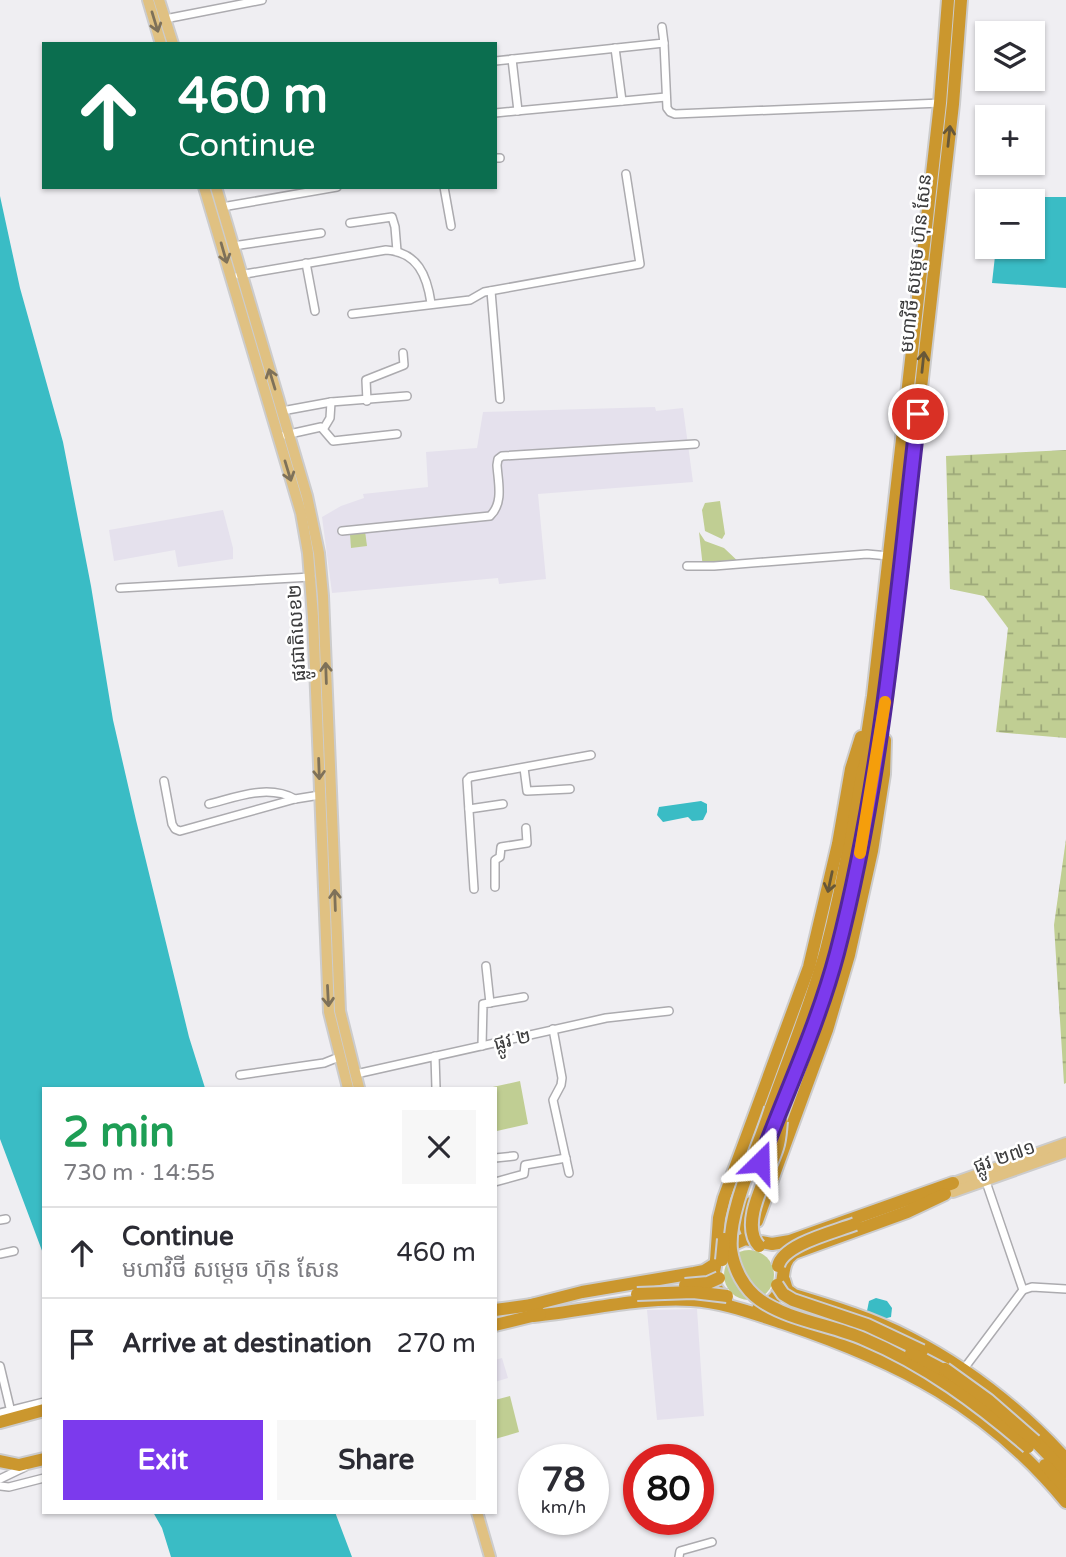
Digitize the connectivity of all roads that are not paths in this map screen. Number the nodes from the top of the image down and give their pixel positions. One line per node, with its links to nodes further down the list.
1 (148, 0): 8 (main road, one-way to 8)
2 (159, 0): 6 (main road)
3 (261, 0): 6 (street)
4 (948, 0): 16 (highway, មហាវិថី សម្តេច ហ៊ុន សែន)
5 (961, 0): 16 (highway, មហាវិថី សម្តេច ហ៊ុន សែន)
6 (165, 19): 9 (main road)
7 (663, 27): 10 (street)
8 (160, 42)
9 (172, 42)
10 (664, 43): 11 (street); 14 (street)
11 (615, 48): 12 (street); 15 (street)
12 (512, 59): 13 (street); 17 (street)
13 (497, 61)
14 (666, 97): 15 (street); 16 (street)
15 (622, 101): 17 (street)
16 (946, 104): 47 (highway, មហាវិថី សម្តេច ហ៊ុន សែន); 52 (highway, មហាវិថី សម្តេច ហ៊ុន សែន, one-way to 16)
17 (518, 111): 18 (street)
18 (497, 113)
19 (626, 174): 32 (street)
20 (205, 189): 31 (main road, ផ្លូវជាតិលេខ២, one-way to 31)
21 (217, 189): 24 (main road, ផ្លូវជាតិលេខ២)
22 (326, 189): 24 (street)
23 (444, 189): 26 (street)
24 (222, 207): 28 (main road, ផ្លូវជាតិលេខ២)
25 (350, 223): 29 (street)
26 (451, 226)
27 (321, 233): 28 (street)
28 (233, 246): 31 (main road, ផ្លូវជាតិលេខ២)
29 (397, 251): 30 (street); 33 (street)
30 (306, 263): 31 (street); 34 (street)
31 (236, 275): 41 (main road, ផ្លូវជាតិលេខ២, one-way to 31); 44 (main road, ផ្លូវជាតិលេខ២)
32 (491, 291): 33 (street); 38 (street)
33 (431, 303): 35 (street)
34 (315, 311)
35 (352, 314)
36 (403, 353): 39 (street)
37 (407, 396): 39 (street)
38 (500, 399)
39 (367, 401): 40 (street)
40 (331, 402): 41 (street); 42 (street)
41 (282, 411): 44 (main road, ផ្លូវជាតិលេខ២)
42 (324, 428): 43 (street); 44 (street)
43 (397, 434)
44 (283, 436): 49 (main road, ផ្លូវជាតិលេខ២, one-way to 49); 51 (main road, ផ្លូវជាតិលេខ២)
45 (695, 444): 46 (street)
46 (342, 531)
47 (889, 556): 48 (street); 52 (highway, មហាវិថី សម្តេច ហ៊ុន សែន)
48 (687, 566)
49 (311, 577): 50 (street); 51 (main road, ផ្លូវជាតិលេខ២)
50 (120, 588)
51 (319, 617): 53 (main road, ផ្លូវជាតិលេខ២)
52 (879, 697): 60 (highway); 60 (highway)
53 (323, 734): 58 (main road, ផ្លូវជាតិលេខ២, one-way to 58); 76 (main road, ផ្លូវជាតិលេខ២, one-way to 53)
54 (591, 755): 55 (street)
55 (524, 768): 57 (street); 63 (street)
56 (164, 781): 59 (street)
57 (570, 789)
58 (320, 795): 59 (street); 75 (main road, ផ្លូវជាតិលេខ២, one-way to 75)
59 (295, 799): 61 (street)
60 (863, 800): 68 (highway); 68 (highway); 81 (highway, one-way to 81)
61 (209, 804)
62 (503, 804): 63 (street)
63 (469, 808): 66 (street)
64 (526, 828): 65 (street)
65 (495, 887)
66 (474, 889)
67 (486, 966): 70 (street)
68 (825, 993): 81 (highway)
69 (524, 997): 70 (street)
70 (490, 1003): 73 (street)
71 (669, 1011): 72 (street, ផ្លូវ ២)
72 (553, 1029): 73 (street, ផ្លូវ ២); 86 (street)
73 (482, 1046): 74 (street, ផ្លូវ ២)
74 (435, 1056): 76 (street, ផ្លូវ ២); 80 (street)
75 (339, 1057): 77 (street); 78 (main road, ផ្លូវជាតិលេខ២)
76 (356, 1074): 79 (main road, ផ្លូវជាតិលេខ២)
77 (240, 1075)
78 (348, 1087)
79 (359, 1087)
80 (436, 1087)
81 (778, 1113): 92 (highway, bridge); 95 (highway, bridge); 110 (highway, bridge)
82 (1066, 1143): 88 (main road, ផ្លូវ ២៧១)
83 (1066, 1152): 88 (main road, ផ្លូវ ២៧១)
84 (514, 1156): 85 (street)
85 (497, 1158)
86 (566, 1158): 87 (street); 89 (street)
87 (569, 1172)
88 (984, 1176): 90 (main road, ផ្លូវ ២៧១); 99 (street)
89 (497, 1181)
90 (953, 1187): 91 (highway); 92 (highway)
91 (931, 1200): 96 (highway); 96 (highway, bridge)
92 (759, 1242): 95 (highway, bridge); 96 (highway)
93 (15, 1251): 94 (street)
94 (0, 1254)
95 (718, 1261): 97 (highway, bridge); 102 (highway); 103 (highway)
96 (781, 1275): 102 (highway, bridge); 107 (highway); 110 (highway, bridge)
97 (719, 1278): 100 (highway, bridge); 101 (highway, bridge)
98 (1066, 1289): 99 (street)
99 (1023, 1290): 110 (street)
100 (636, 1292): 101 (highway, bridge); 103 (highway)
101 (727, 1296): 102 (highway)
102 (744, 1307): 103 (highway); 109 (highway); 110 (highway, bridge)
103 (529, 1309): 104 (highway); 105 (highway); 106 (highway)
104 (497, 1310)
105 (497, 1316)
106 (497, 1324)
107 (925, 1347): 109 (highway); 110 (highway)
108 (0, 1366): 113 (street)
109 (910, 1374): 111 (highway)
110 (956, 1374): 111 (highway); 114 (highway, bridge); 116 (highway)
111 (948, 1396): 124 (highway)
112 (42, 1408): 113 (highway)
113 (4, 1419)
114 (1031, 1444): 119 (highway); 123 (highway)
115 (0, 1451): 117 (highway)
116 (1065, 1456)
117 (40, 1460): 118 (highway); 120 (street)
118 (0, 1461)
119 (1066, 1473)
120 (0, 1479)
121 (42, 1479): 122 (street)
122 (0, 1486)
123 (1066, 1488)
124 (1066, 1502)
125 (478, 1514): 127 (main road)
126 (712, 1542): 128 (street)
127 (491, 1557)
128 (679, 1557)

